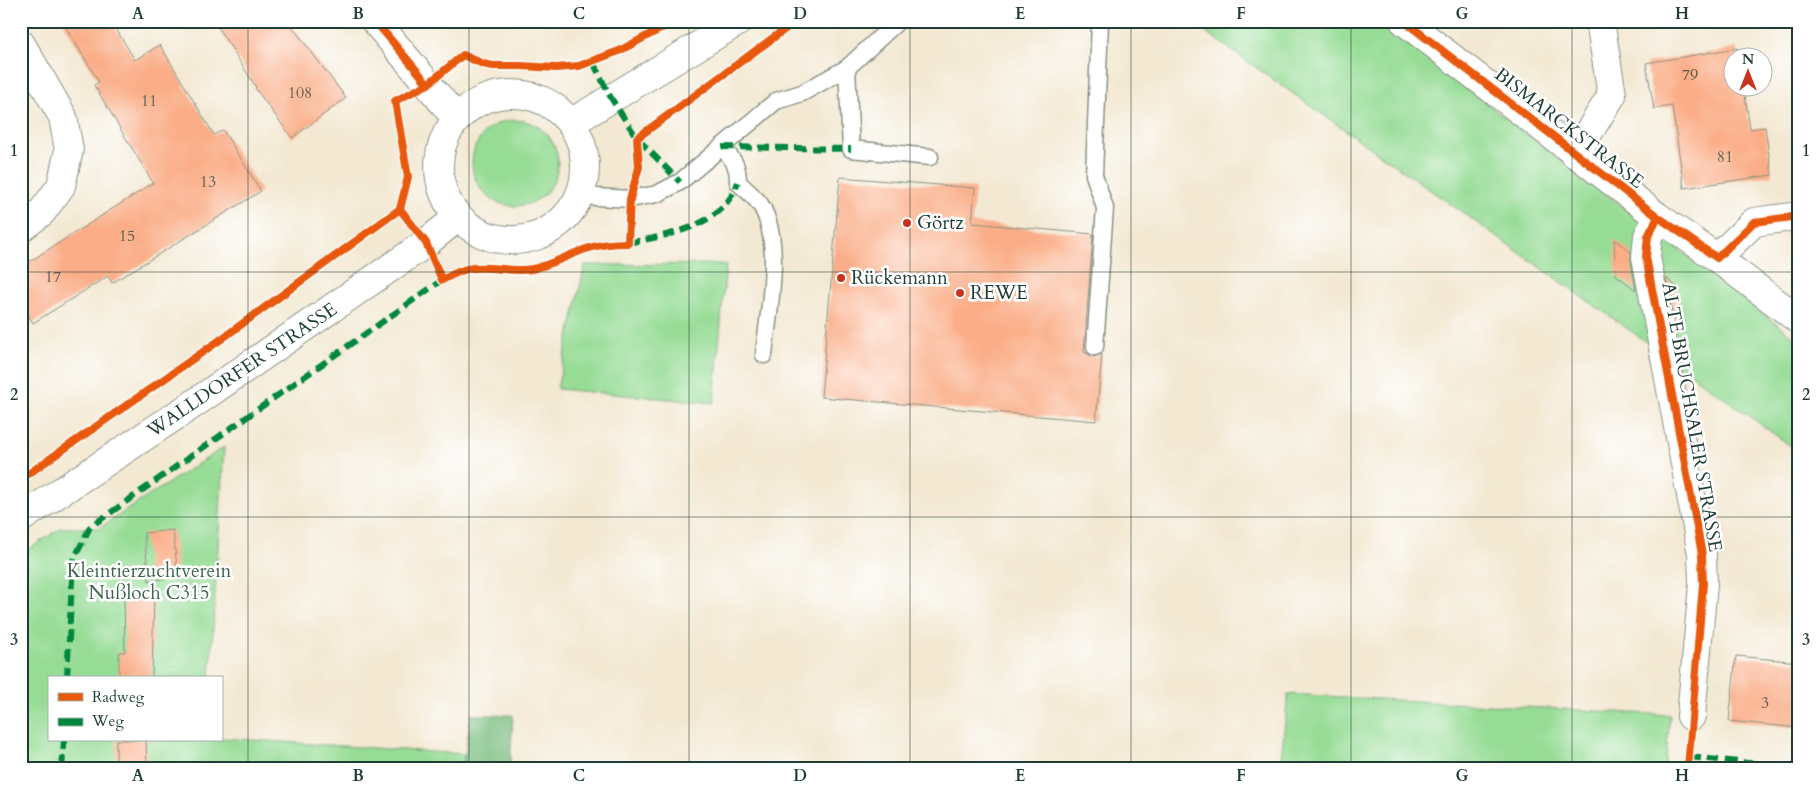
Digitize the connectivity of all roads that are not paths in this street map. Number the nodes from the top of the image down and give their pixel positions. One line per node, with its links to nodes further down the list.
1 (375, 21): 9 (street)
2 (739, 21): 10 (street)
3 (898, 21): 8 (lane)
4 (1100, 21): 21 (lane)
5 (1404, 21): 12 (street, BISMARCKSTRASSE)
6 (1600, 21): 12 (street)
7 (21, 44): 18 (street)
8 (846, 68): 11 (lane); 13 (lane)
9 (457, 119): 10 (street); 16 (street)
10 (571, 123): 14 (street)
11 (722, 147): 14 (lane); 22 (lane)
12 (1575, 154): 17 (street, BISMARCKSTRASSE)
13 (930, 157)
14 (580, 196): 16 (street)
15 (1799, 216): 19 (street)
16 (458, 217): 23 (street, WALLDORFER STRASSE)
17 (1658, 217): 19 (street, BISMARCKSTRASSE); 24 (street, ALTE BRUCHSALER STRASSE)
18 (21, 228)
19 (1717, 258): 20 (street, BISMARCKSTRASSE)
20 (1799, 320)
21 (1095, 347)
22 (764, 354)
23 (21, 518)
24 (1691, 716)

